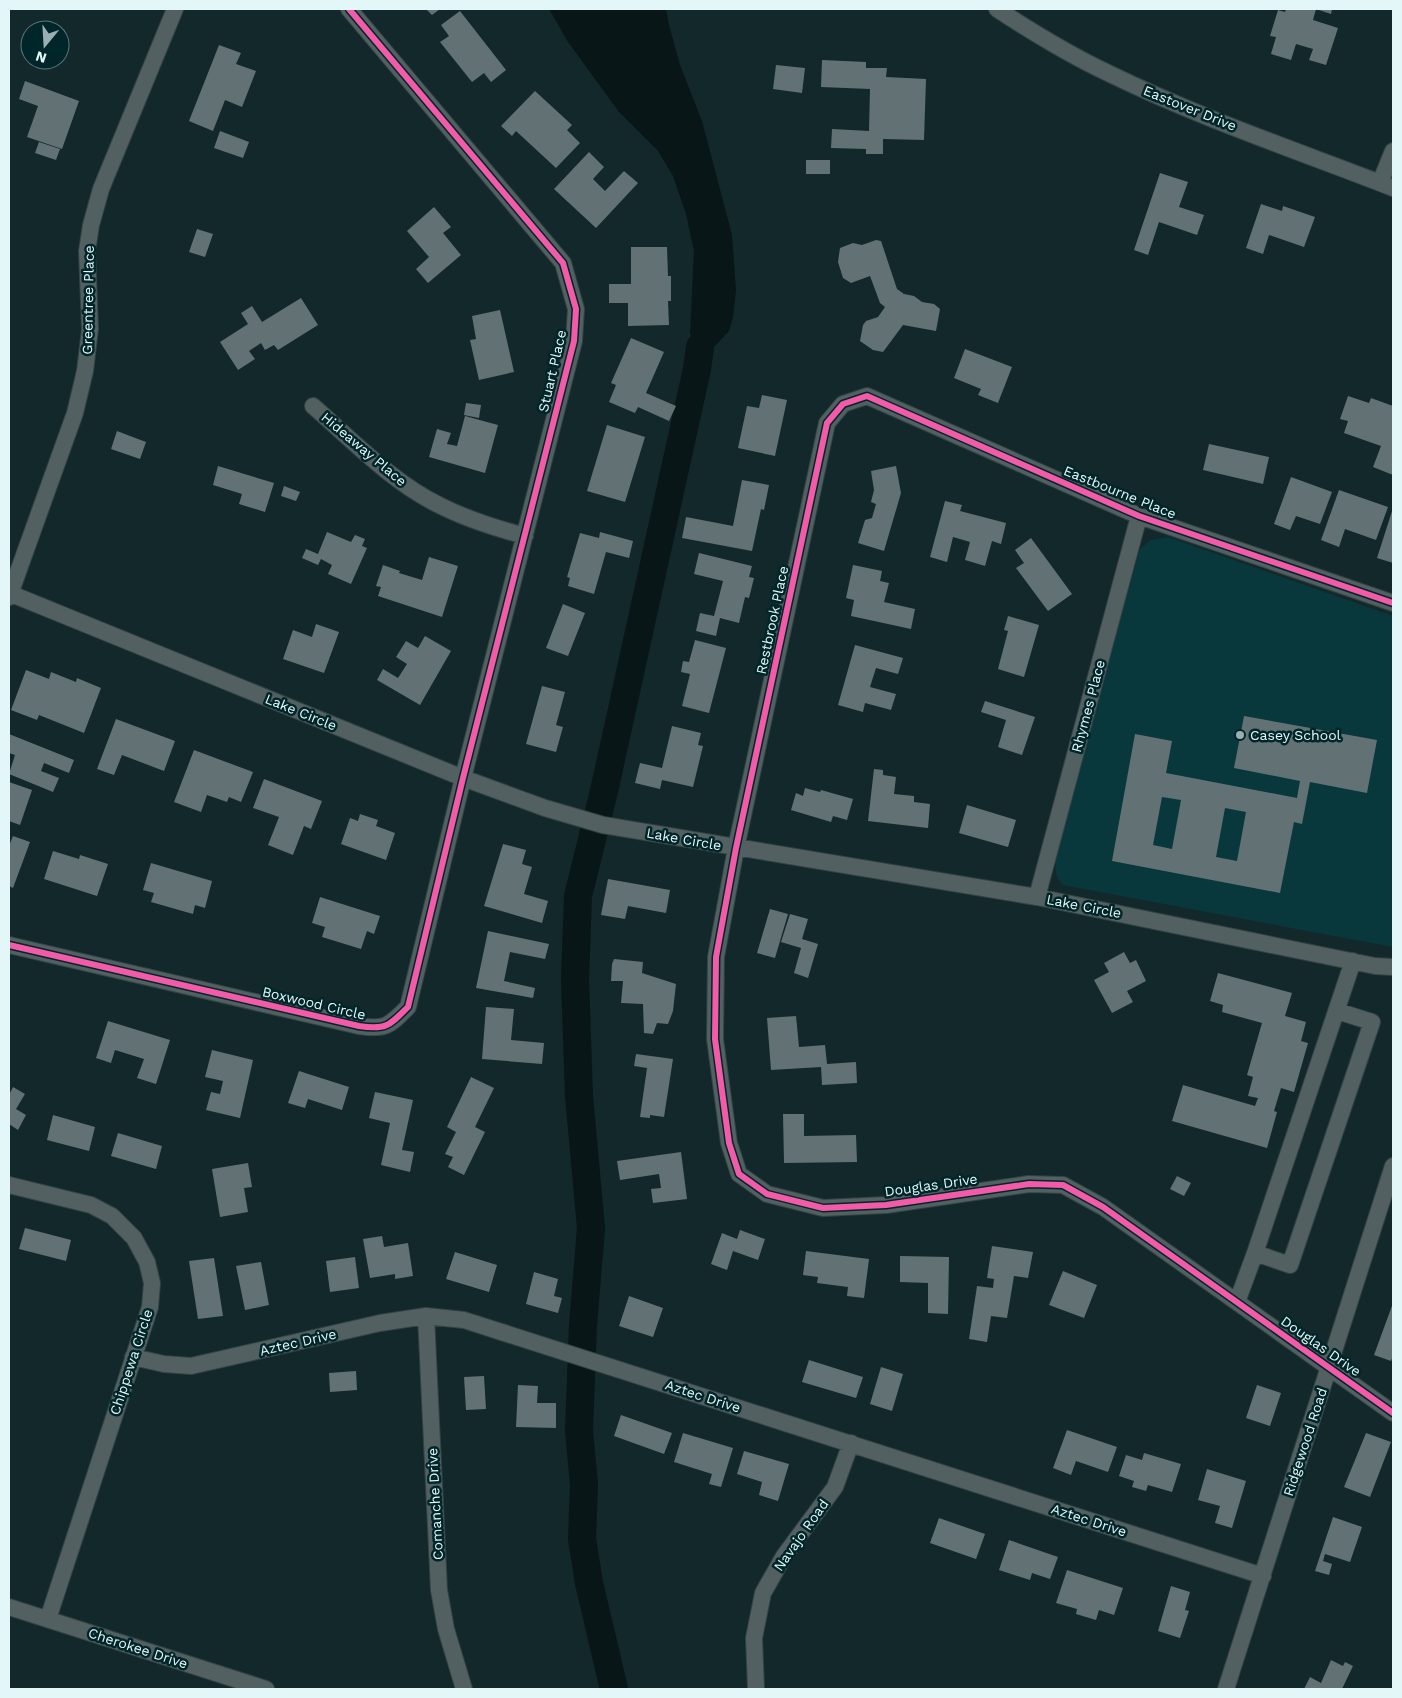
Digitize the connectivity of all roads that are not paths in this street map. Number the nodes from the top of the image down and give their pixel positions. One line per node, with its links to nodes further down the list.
1 (175, 9): 10 (street, Greentree Place)
2 (349, 9): 9 (street, Stuart Place)
3 (997, 9): 5 (street, Eastover Drive)
4 (1393, 151): 5 (street)
5 (1387, 185)
6 (843, 404): 8 (street, Eastbourne Place); 13 (street, Restbrook Place)
7 (313, 406): 9 (street, Hideaway Place)
8 (1139, 516): 11 (street, Eastbourne Place); 14 (street, Rhymes Place)
9 (525, 536): 12 (street, Stuart Place)
10 (9, 595): 12 (street, Lake Circle)
11 (1393, 603)
12 (463, 778): 13 (street, Lake Circle); 15 (street, Boxwood Circle)
13 (736, 848): 14 (street, Lake Circle); 22 (street, Douglas Drive)
14 (1037, 897): 16 (street, Lake Circle)
15 (9, 945)
16 (1353, 961): 17 (street, Lake Circle); 18 (street)
17 (1393, 967)
18 (1337, 1011): 21 (street); 21 (street)
19 (1393, 1166): 25 (street, Ridgewood Road)
20 (9, 1185): 24 (street, Chippewa Circle)
21 (1255, 1253): 22 (street)
22 (1237, 1302): 25 (street, Douglas Drive)
23 (426, 1316): 24 (street, Aztec Drive); 27 (street, Aztec Drive); 32 (street, Comanche Drive)
24 (133, 1356): 30 (street, Chippewa Circle)
25 (1329, 1367): 26 (street, Douglas Drive); 28 (street, Ridgewood Road)
26 (1393, 1413)
27 (851, 1443): 28 (street, Aztec Drive); 33 (street, Navajo Road)
28 (1263, 1576): 34 (street, Ridgewood Road)
29 (9, 1607): 30 (street, Cherokee Drive)
30 (48, 1619): 31 (street, Cherokee Drive)
31 (266, 1689)
32 (464, 1689)
33 (756, 1689)
34 (1226, 1689)

